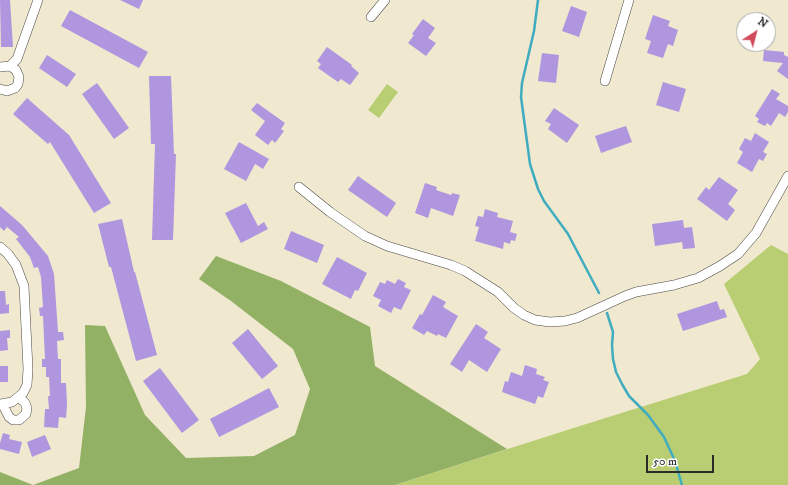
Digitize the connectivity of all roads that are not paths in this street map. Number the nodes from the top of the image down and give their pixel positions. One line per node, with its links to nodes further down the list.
1 (38, 0): 5 (street)
2 (385, 0): 4 (street)
3 (629, 0): 7 (street)
4 (371, 17)
5 (10, 66): 6 (street); 8 (street)
6 (0, 67)
7 (605, 81)
8 (0, 89)
9 (788, 176): 10 (street)
10 (300, 187)
11 (0, 247): 12 (street)
12 (19, 397): 13 (street); 13 (street)
13 (2, 405)

